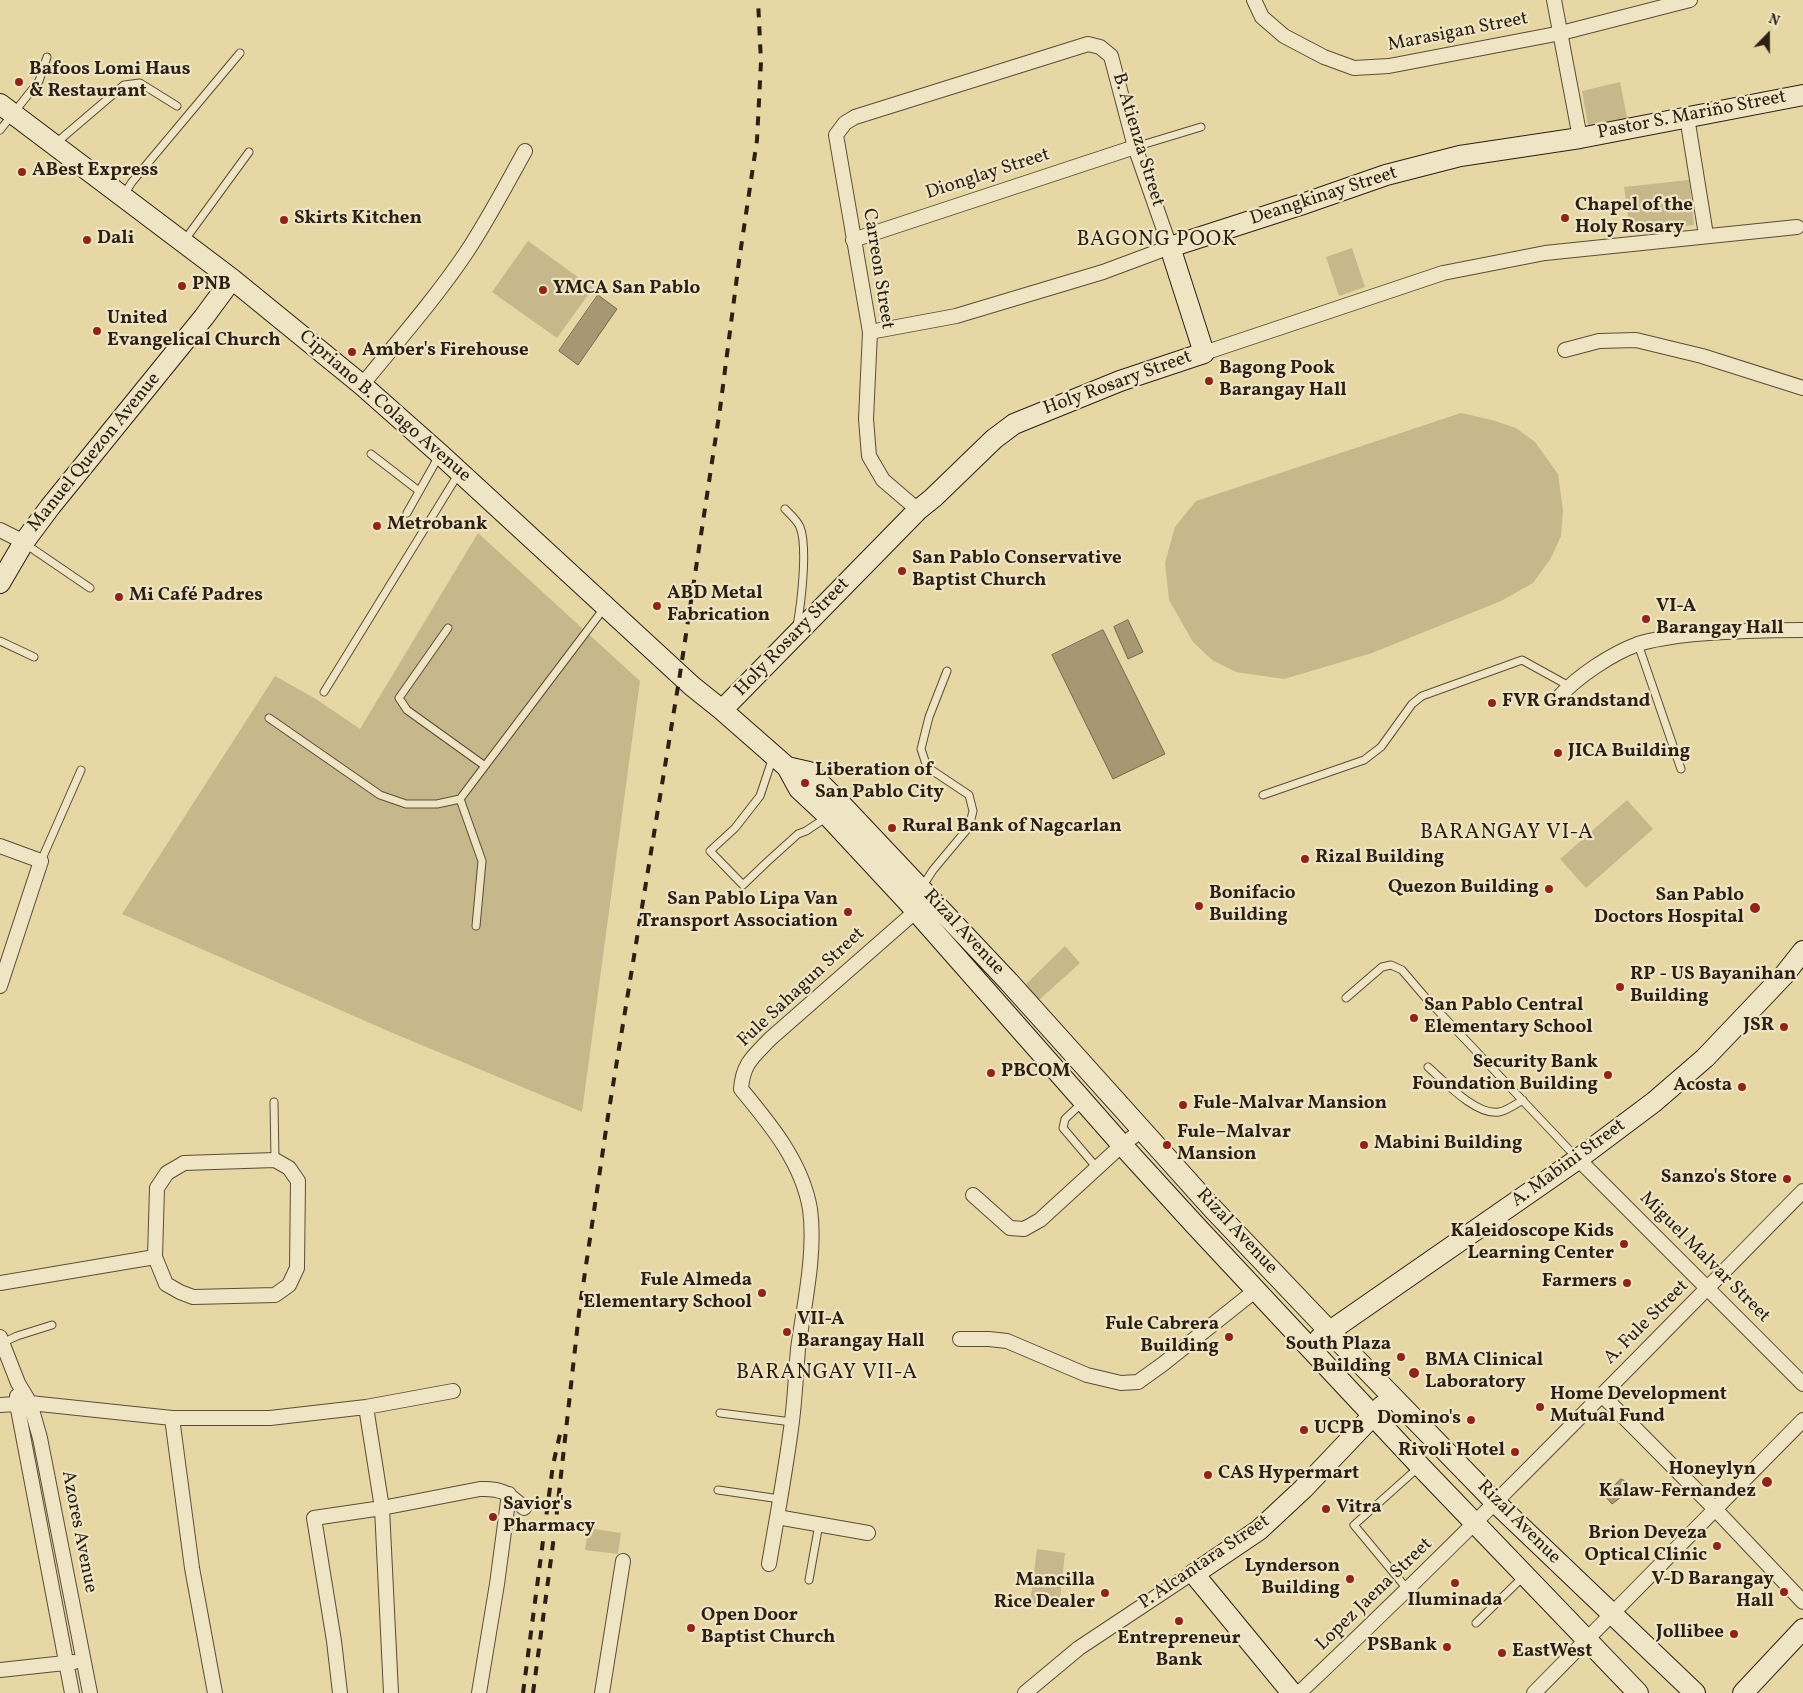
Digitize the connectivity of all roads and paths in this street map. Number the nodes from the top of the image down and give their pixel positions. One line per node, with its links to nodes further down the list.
1 (1254, 0): 4 (street, Marasigan Street)
2 (1554, 0): 4 (street)
3 (1690, 0): 4 (street, Marasigan Street)
4 (1561, 33): 14 (street)
5 (1100, 47): 16 (street, B. Atienza Street); 22 (street, Carreon Street)
6 (240, 53): 19 (lane)
7 (47, 57): 10 (lane)
8 (1803, 95): 11 (main road, Pastor S. Mariño Street)
9 (177, 106): 15 (lane)
10 (7, 109): 13 (lane); 15 (main road, Cipriano B. Colago Avenue)
11 (1687, 117): 14 (main road, Pastor S. Mariño Street); 21 (street)
12 (1201, 127): 16 (lane)
13 (0, 130)
14 (1580, 138): 24 (main road, Deangkinay Street)
15 (54, 144): 19 (main road, Cipriano B. Colago Avenue)
16 (1136, 147): 22 (street, Dionglay Street); 24 (street, B. Atienza Street)
17 (525, 151): 29 (street)
18 (249, 152): 23 (lane)
19 (123, 196): 23 (main road, Cipriano B. Colago Avenue)
20 (1797, 227): 21 (street, Holy Rosary Street)
21 (1706, 235): 28 (street, Holy Rosary Street)
22 (853, 240): 26 (street, Carreon Street)
23 (183, 243): 25 (main road, Cipriano B. Colago Avenue)
24 (1170, 247): 26 (street, Deangkinay Street); 28 (main road, B. Atienza Street)
25 (232, 279): 29 (main road, Cipriano B. Colago Avenue); 39 (main road, Manuel Quezon Avenue)
26 (870, 332): 36 (street, Carreon Street)
27 (1565, 350): 30 (street)
28 (1204, 353): 36 (main road, Holy Rosary Street)
29 (362, 385): 32 (main road, Cipriano B. Colago Avenue)
30 (1803, 388)
31 (371, 454): 34 (lane)
32 (440, 454): 33 (main road, Cipriano B. Colago Avenue); 34 (lane)
33 (460, 472): 42 (main road, Cipriano B. Colago Avenue); 52 (lane)
34 (419, 491): 37 (lane)
35 (785, 509): 45 (lane)
36 (918, 510): 45 (main road, Holy Rosary Street)
37 (407, 513)
38 (0, 530): 39 (street)
39 (24, 542): 40 (main road, Manuel Quezon Avenue); 41 (lane)
40 (0, 584)
41 (90, 588)
42 (605, 606): 50 (main road, Cipriano B. Colago Avenue); 57 (lane)
43 (448, 628): 57 (lane)
44 (1803, 630): 47 (street)
45 (796, 636): 54 (main road, Holy Rosary Street)
46 (0, 641): 48 (lane)
47 (1638, 644): 51 (street); 58 (lane)
48 (34, 657)
49 (948, 671): 65 (lane)
50 (680, 674): 54 (main road, Rizal Avenue)
51 (1569, 686): 53 (street); 60 (lane)
52 (324, 692)
53 (1559, 697)
54 (722, 710): 56 (main road, Rizal Avenue)
55 (269, 718): 61 (lane)
56 (780, 761): 62 (main road, Rizal Avenue); 62 (lane)
57 (484, 766): 61 (lane)
58 (1681, 769)
59 (81, 770): 64 (lane)
60 (1263, 795)
61 (460, 799): 67 (lane)
62 (835, 811): 65 (main road, Rizal Avenue); 66 (main road, Rizal Avenue)
63 (0, 846): 64 (street)
64 (40, 861): 71 (street)
65 (922, 888): 66 (street); 70 (main road, Rizal Avenue)
66 (916, 911): 72 (main road, Rizal Avenue); 109 (street, Fule Sahagun Street)
67 (476, 926)
68 (1803, 951): 69 (main road, A. Mabini Street)
69 (1794, 975): 83 (main road, A. Mabini Street)
70 (1009, 982): 72 (main road); 74 (main road, Rizal Avenue)
71 (0, 986)
72 (991, 997): 76 (main road, Rizal Avenue)
73 (1346, 998): 77 (lane)
74 (1076, 1057): 76 (main road); 80 (main road, Rizal Avenue)
75 (1428, 1067): 77 (lane)
76 (1059, 1072): 79 (main road, Rizal Avenue)
77 (1523, 1100): 83 (lane)
78 (274, 1102): 82 (lane)
79 (1084, 1102): 81 (main road, Rizal Avenue); 84 (lane)
80 (1142, 1130): 81 (street); 87 (main road, Rizal Avenue)
81 (1122, 1145): 84 (street); 88 (main road, Rizal Avenue)
82 (275, 1160): 89 (street); 89 (street)
83 (1578, 1160): 91 (street, Miguel Malvar Street); 94 (main road, A. Mabini Street)
84 (1098, 1169): 86 (street)
85 (1803, 1191): 91 (street, A. Fule Street)
86 (973, 1195)
87 (1213, 1209): 88 (main road); 94 (main road, Rizal Avenue)
88 (1195, 1225): 92 (main road, Rizal Avenue)
89 (155, 1257): 90 (street)
90 (0, 1283)
91 (1709, 1288): 98 (street, Miguel Malvar Street); 100 (street, A. Fule Street)
92 (1256, 1290): 95 (street); 97 (main road, Rizal Avenue)
93 (52, 1324): 96 (lane)
94 (1330, 1333): 97 (main road, A. Mabini Street); 101 (main road, Rizal Avenue)
95 (960, 1339)
96 (1, 1340): 102 (street, Azores Avenue)
97 (1308, 1345): 106 (main road, Rizal Avenue)
98 (1803, 1384)
99 (452, 1392): 104 (street)
100 (1602, 1395): 114 (street, A. Fule Street); 117 (street)
101 (1392, 1397): 106 (main road, P. Alcantara Street); 114 (main road, Rizal Avenue)
102 (24, 1404): 103 (street); 107 (street); 133 (street, Azores Avenue); 134 (street, Azores Avenue)
103 (0, 1405)
104 (366, 1407): 107 (street); 115 (street)
105 (720, 1413): 109 (lane)
106 (1372, 1415): 110 (main road, Rizal Avenue); 124 (main road, P. Alcantara Street)
107 (172, 1418): 138 (street)
108 (1803, 1420): 117 (street)
109 (792, 1422): 113 (street, Fule Sahagun Street)
110 (1420, 1466): 119 (main road, Rizal Avenue); 127 (lane)
111 (718, 1490): 113 (lane)
112 (509, 1494): 115 (street); 116 (street); 141 (street)
113 (780, 1499): 118 (street, Fule Sahagun Street)
114 (1496, 1503): 119 (street, Lopez Jaena Street); 129 (main road, Rizal Avenue)
115 (382, 1508): 139 (street); 140 (street)
116 (524, 1508)
117 (1714, 1509): 128 (street); 129 (street)
118 (777, 1517): 120 (street); 123 (street, Fule Sahagun Street)
119 (1475, 1522): 125 (main road, Rizal Avenue); 127 (street, Lopez Jaena Street)
120 (818, 1524): 121 (street); 126 (lane)
121 (868, 1533)
122 (623, 1561): 142 (street)
123 (770, 1564)
124 (1194, 1574): 143 (street, P. Alcantara Street); 144 (main road)
125 (1526, 1575): 130 (lane); 132 (main road, Rizal Avenue)
126 (809, 1580)
127 (1408, 1590): 145 (street, Lopez Jaena Street)
128 (1803, 1602)
129 (1612, 1614): 132 (street); 148 (main road, Rizal Avenue)
130 (1476, 1623)
131 (1803, 1629): 149 (main road)
132 (1587, 1640): 146 (street); 147 (main road, Rizal Avenue)
133 (85, 1660): 134 (street); 137 (street, Azores Avenue)
134 (66, 1663): 135 (street); 136 (street, Azores Avenue)
135 (0, 1670)
136 (72, 1693)
137 (90, 1693)
138 (215, 1693)
139 (340, 1693)
140 (390, 1693)
141 (479, 1693)
142 (602, 1693)
143 (1025, 1693)
144 (1292, 1693)
145 (1299, 1693)
146 (1534, 1693)
147 (1638, 1693)
148 (1694, 1693)
149 (1743, 1693)

